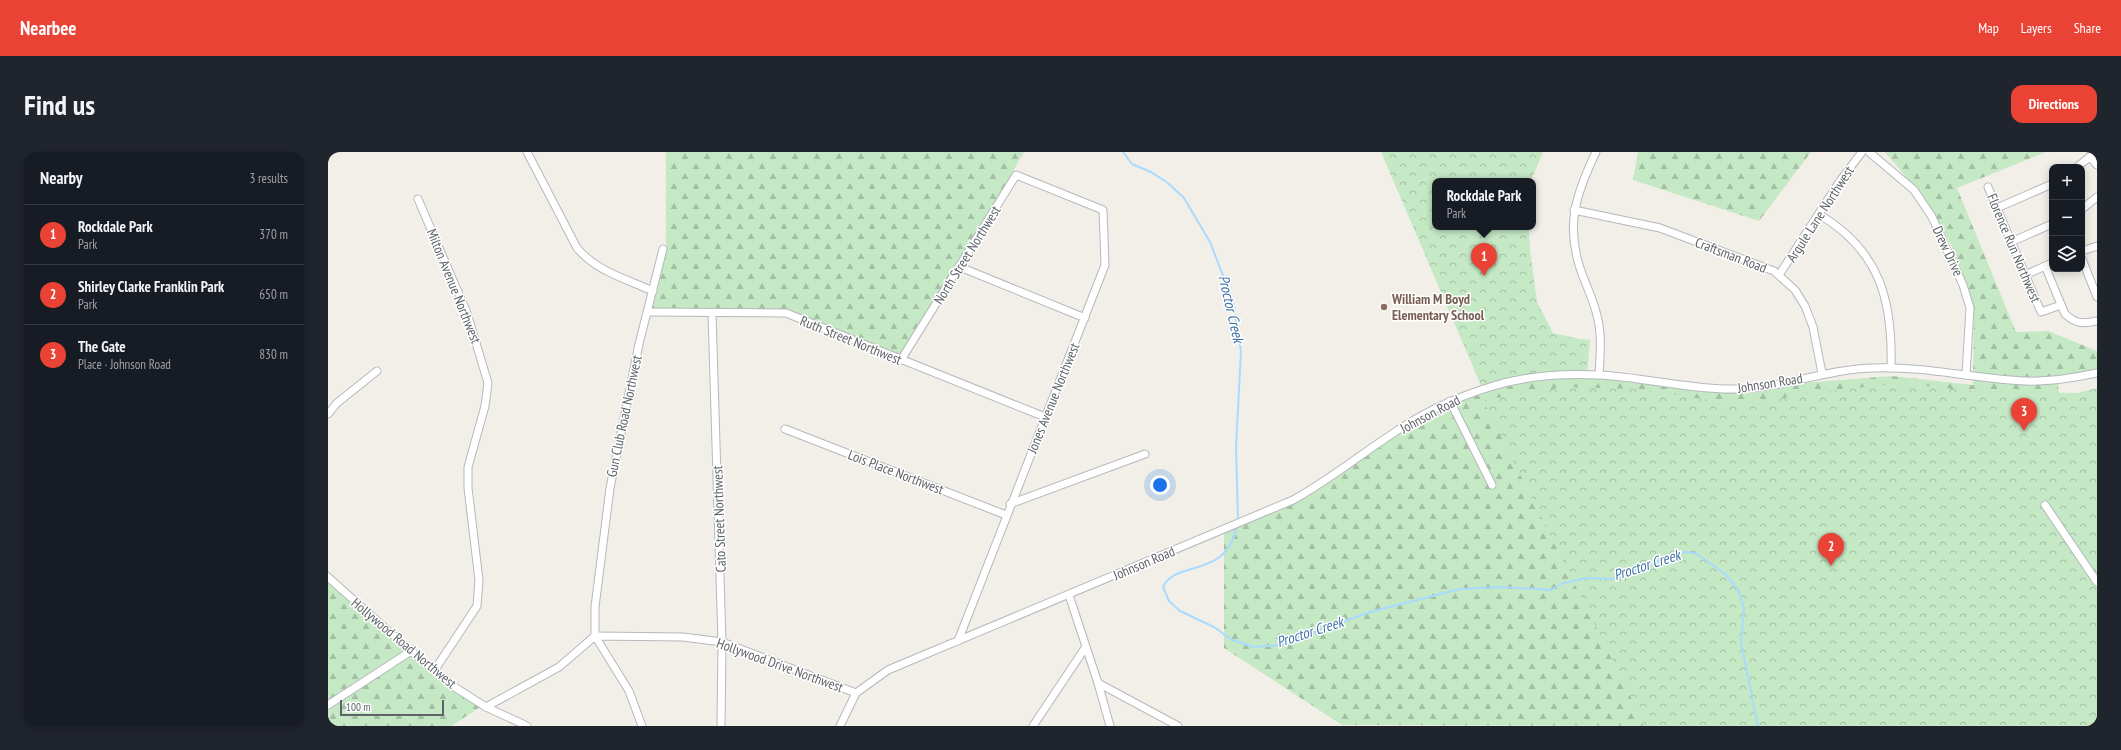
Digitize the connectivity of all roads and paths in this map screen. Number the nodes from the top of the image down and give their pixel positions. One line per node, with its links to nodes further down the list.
1 (527, 152): 28 (street)
2 (1596, 152): 15 (street)
3 (1862, 152): 16 (street, Argule Lane Northwest)
4 (1870, 152): 41 (street, Drew Drive)
5 (2093, 154): 6 (street); 7 (street)
6 (2081, 164)
7 (2097, 165)
8 (2049, 185): 14 (street)
9 (1045, 187): 24 (street, North Street Northwest); 33 (street, Jones Avenue Northwest)
10 (1988, 187): 14 (street, Florence Run Northwest)
11 (2097, 197): 13 (street)
12 (418, 199): 59 (street, Milton Avenue Northwest)
13 (2085, 207)
14 (1997, 208): 18 (street, Florence Run Northwest)
15 (1574, 210): 26 (street, Craftsman Road); 40 (street)
16 (1820, 215): 26 (street, Argule Lane Northwest); 36 (street)
17 (2049, 225): 18 (street)
18 (2011, 242): 27 (street, Florence Run Northwest)
19 (2097, 246): 21 (street)
20 (663, 249): 28 (street, Gun Club Road Northwest)
21 (2085, 250)
22 (2049, 264): 23 (street)
23 (2045, 266): 27 (street); 30 (street)
24 (960, 267): 33 (street); 35 (street, North Street Northwest)
25 (2085, 267): 29 (street)
26 (1779, 275): 38 (street, Craftsman Road)
27 (2025, 275): 30 (street, Florence Run Northwest)
28 (653, 292): 31 (street, Gun Club Road Northwest)
29 (2097, 297)
30 (2060, 305): 34 (street)
31 (648, 312): 32 (street, Ruth Street Northwest); 54 (street, Gun Club Road Northwest)
32 (712, 313): 35 (street, Ruth Street Northwest); 56 (street, Cato Street Northwest)
33 (1085, 318): 44 (street, Jones Avenue Northwest)
34 (2097, 321)
35 (901, 360): 44 (street, Ruth Street Northwest)
36 (1891, 368): 38 (street, Johnson Road); 41 (street, Johnson Road)
37 (377, 371): 43 (street)
38 (1822, 373): 40 (street, Johnson Road)
39 (2097, 373): 41 (street, Johnson Road)
40 (1599, 375): 42 (street, Johnson Road)
41 (1966, 375)
42 (1450, 401): 47 (street); 53 (street, Johnson Road)
43 (328, 414)
44 (1045, 417): 48 (street, Jones Avenue Northwest)
45 (786, 429): 50 (street, Lois Place Northwest)
46 (1145, 454): 48 (street)
47 (1492, 485)
48 (1010, 504): 50 (street, Jones Avenue Northwest)
49 (2045, 505): 52 (street)
50 (1006, 515): 55 (street, Jones Avenue Northwest)
51 (328, 577): 58 (street, Hollywood Road Northwest)
52 (2097, 582)
53 (1069, 595): 55 (street, Johnson Road); 57 (street)
54 (595, 636): 56 (street, Hollywood Drive Northwest); 63 (street); 65 (street)
55 (958, 641): 61 (street, Johnson Road)
56 (722, 642): 61 (street, Hollywood Drive Northwest); 66 (street, Cato Street Northwest)
57 (1085, 648): 60 (street); 68 (street)
58 (411, 651): 59 (street, Hollywood Road Northwest); 62 (street)
59 (434, 671): 63 (street, Hollywood Road Northwest)
60 (1098, 683): 69 (street); 70 (street)
61 (856, 693): 67 (street, Johnson Road)
62 (328, 705)
63 (486, 707): 64 (street, Hollywood Road Northwest)
64 (527, 726)
65 (642, 726)
66 (721, 726)
67 (840, 726)
68 (1033, 726)
69 (1110, 726)
70 (1178, 726)

